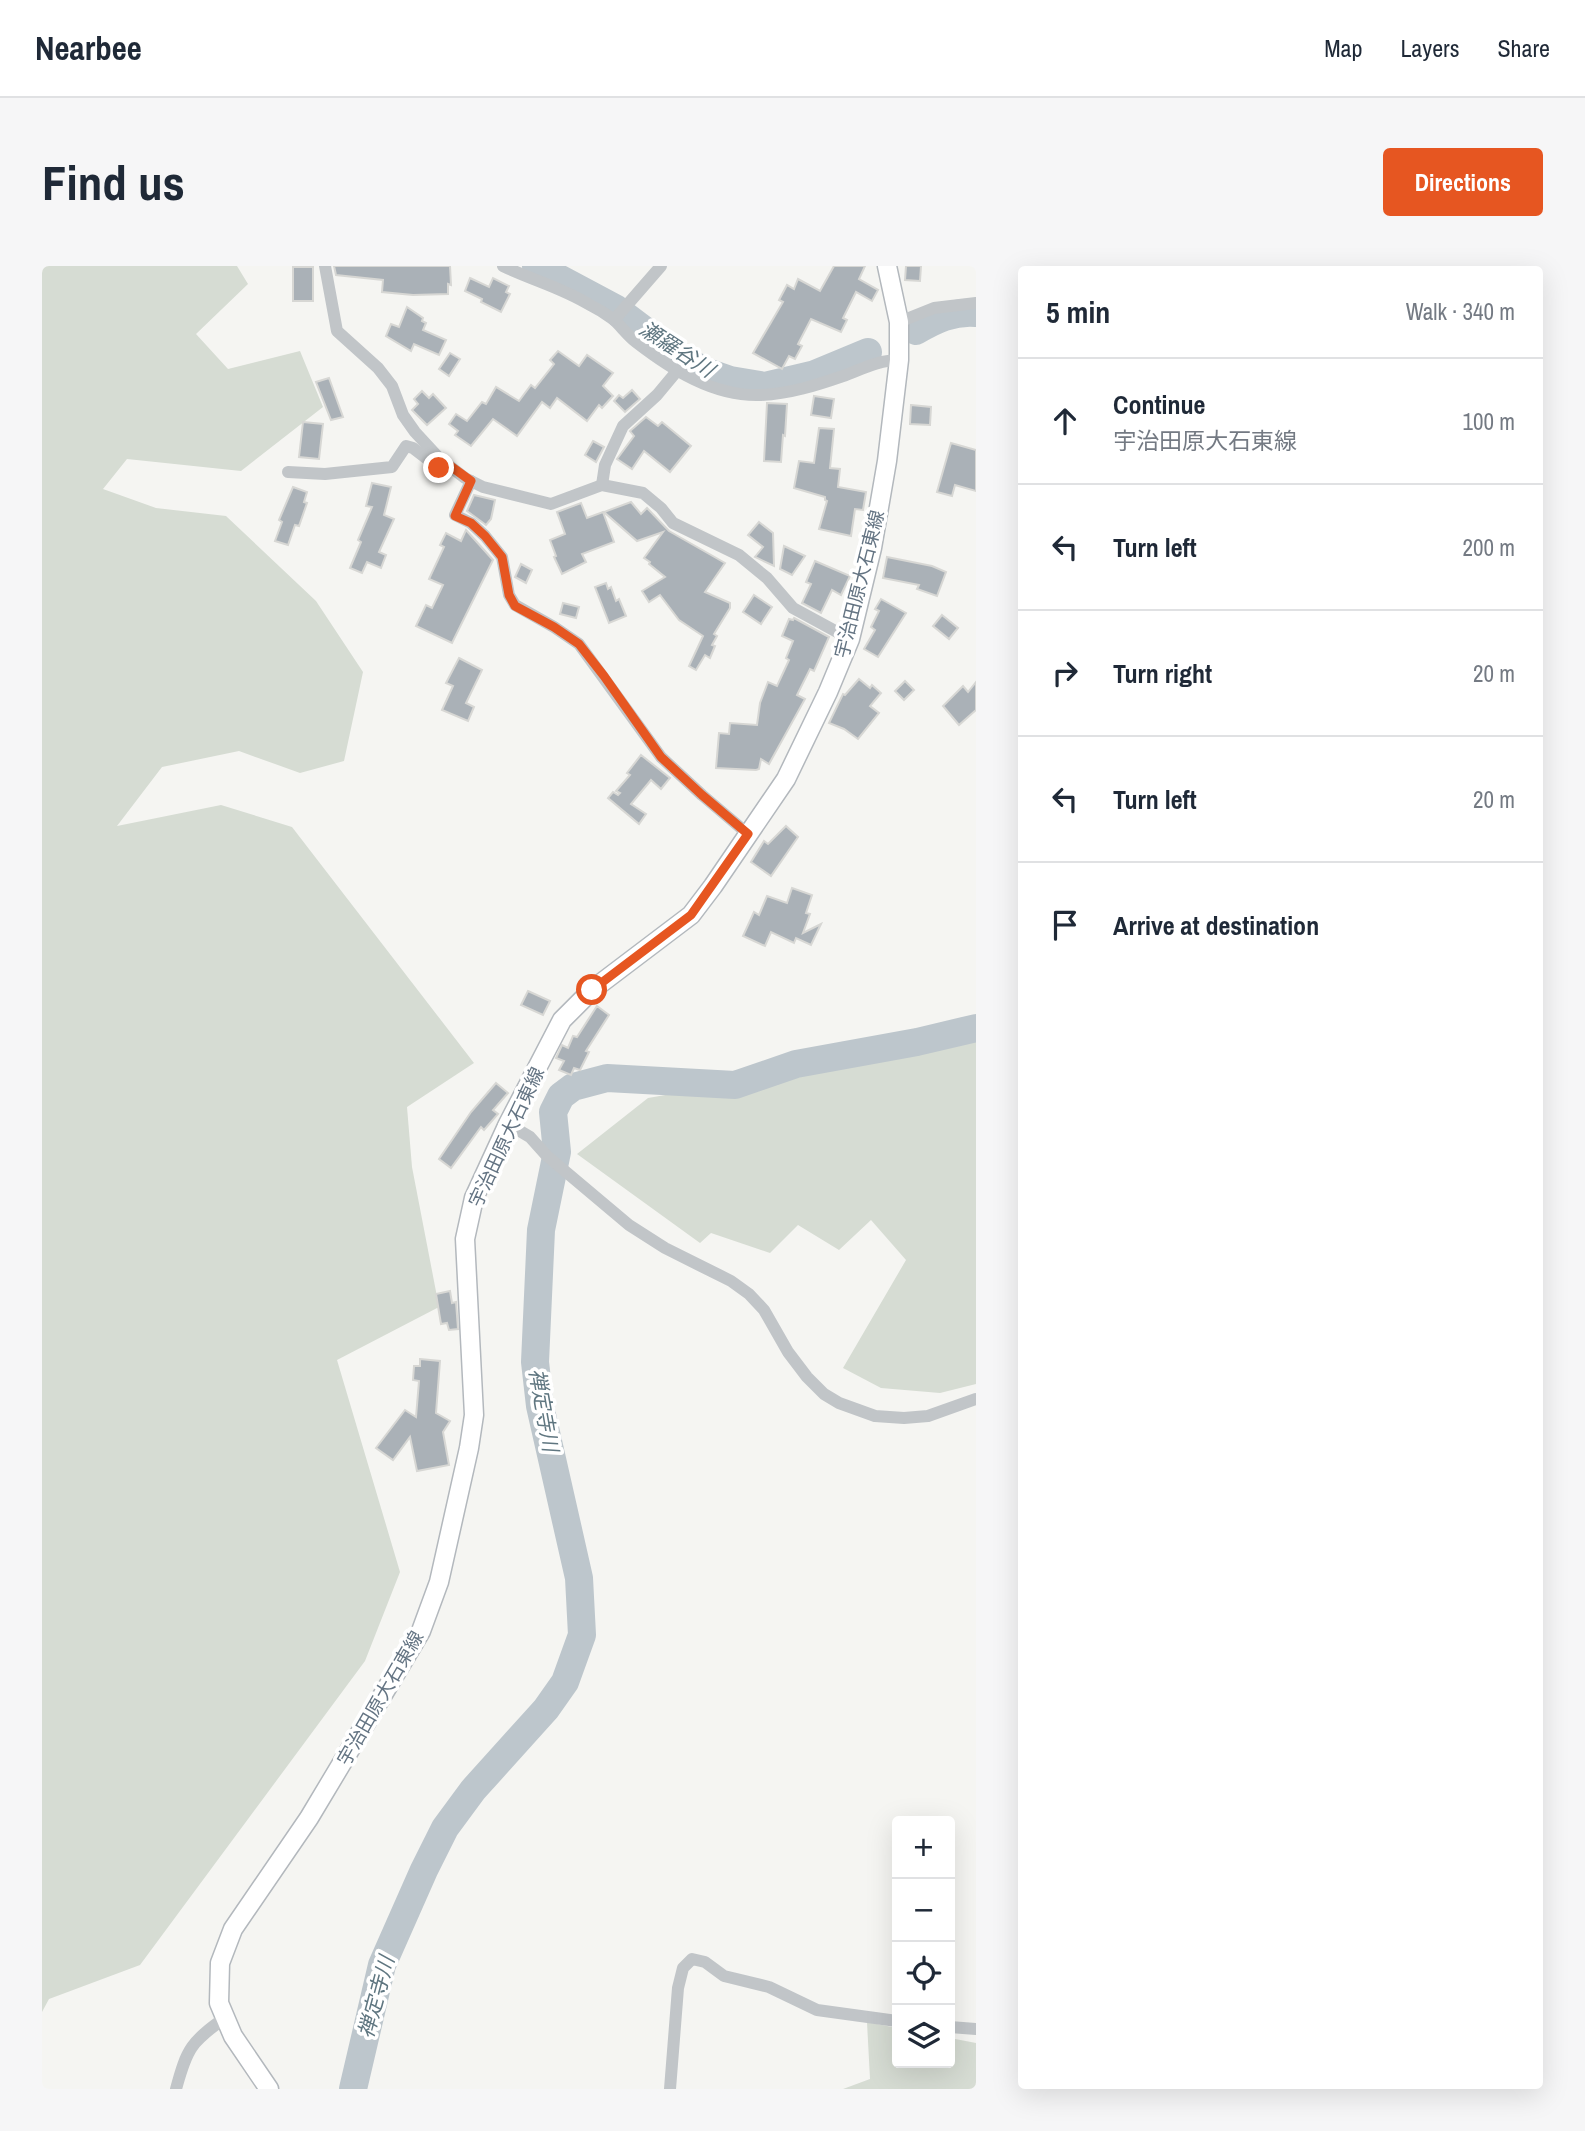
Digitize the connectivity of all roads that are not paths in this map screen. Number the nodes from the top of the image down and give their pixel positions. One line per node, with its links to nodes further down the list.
1 (325, 266): 10 (street)
2 (503, 266): 6 (street)
3 (661, 266): 6 (street)
4 (887, 266): 7 (main road, 宇治田原大石東線)
5 (976, 303): 7 (street)
6 (619, 314): 9 (street)
7 (899, 322): 8 (main road, 宇治田原大石東線)
8 (899, 360): 9 (street); 14 (main road, 宇治田原大石東線)
9 (677, 370): 13 (street)
10 (445, 462): 11 (street); 12 (street)
11 (288, 472)
12 (471, 481): 13 (street); 15 (street)
13 (602, 485): 14 (street)
14 (850, 639): 15 (main road, 宇治田原大石東線)
15 (748, 834): 16 (main road, 宇治田原大石東線)
16 (508, 1124): 17 (street); 18 (main road, 宇治田原大石東線)
17 (976, 1399)
18 (226, 2017): 22 (street); 23 (main road, 宇治田原大石東線)
19 (892, 2020): 24 (street)
20 (955, 2027): 21 (street)
21 (976, 2029)
22 (176, 2089)
23 (269, 2089)
24 (670, 2089)

